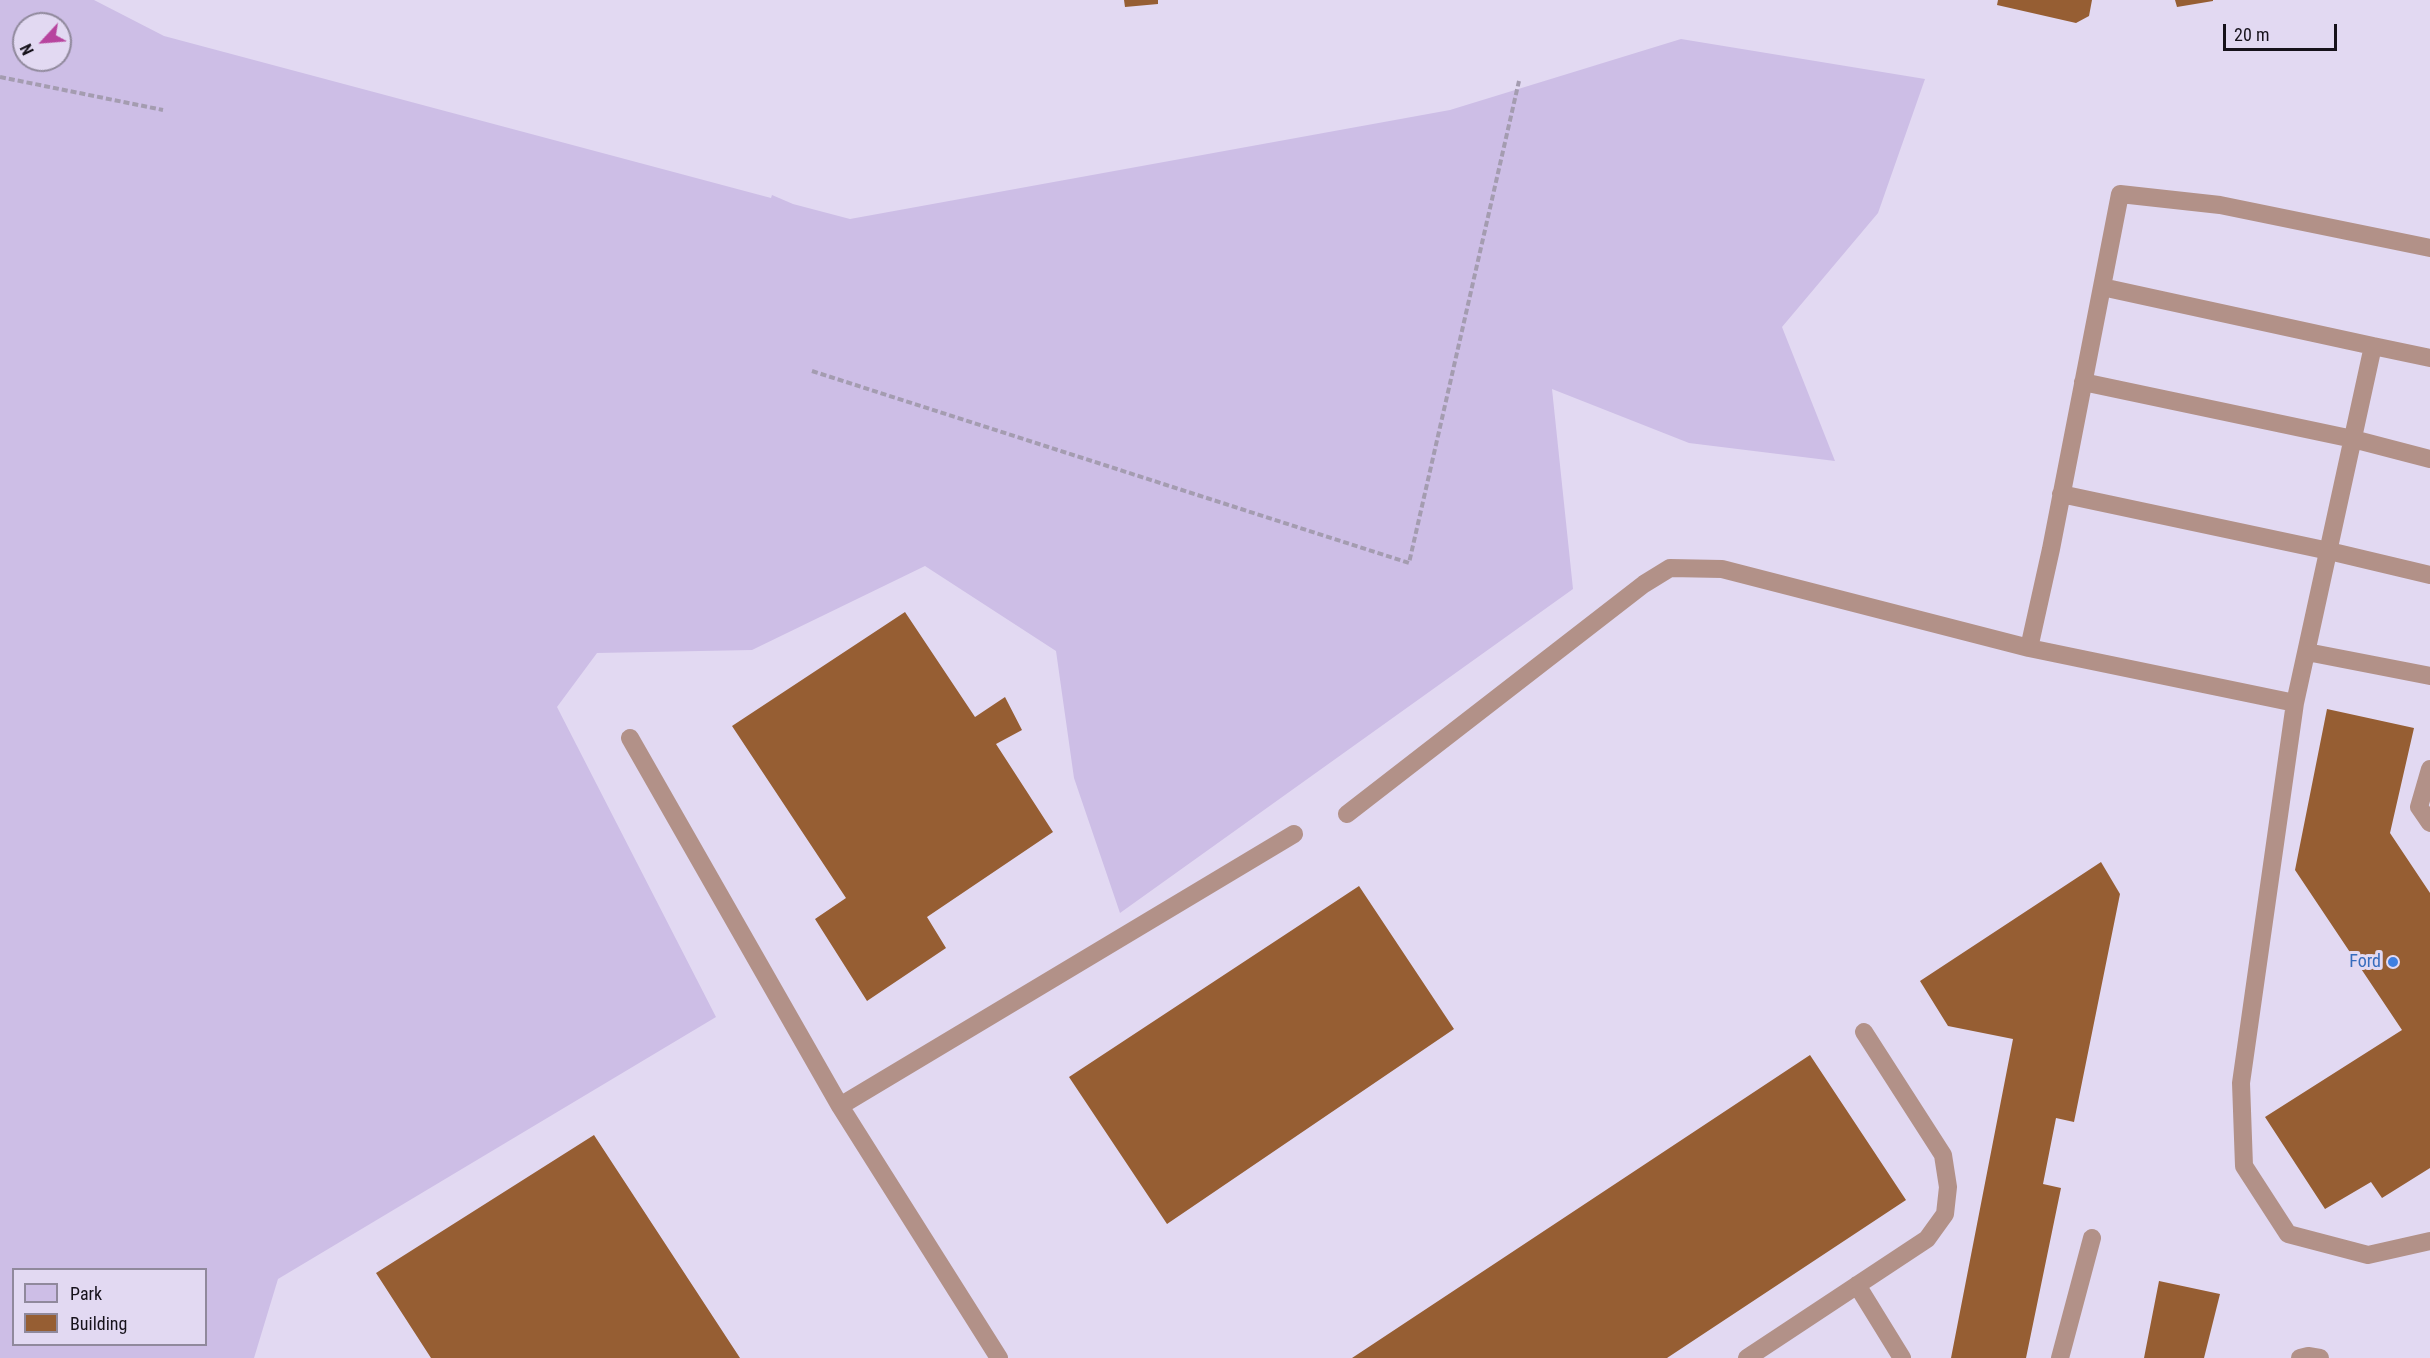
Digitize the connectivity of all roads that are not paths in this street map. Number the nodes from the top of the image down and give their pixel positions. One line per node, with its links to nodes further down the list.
1 (2430, 248): 2 (lane)
2 (2102, 287): 3 (lane); 5 (lane)
3 (2373, 346): 4 (lane); 6 (lane)
4 (2430, 358)
5 (2083, 382): 6 (lane); 8 (lane)
6 (2353, 439): 7 (lane); 9 (lane)
7 (2430, 459)
8 (2061, 494): 9 (lane); 11 (lane)
9 (2329, 550): 10 (lane); 12 (lane)
10 (2430, 575)
11 (2029, 648): 14 (lane); 17 (lane)
12 (2307, 652): 13 (lane); 14 (lane)
13 (2430, 676)
14 (2295, 703): 23 (lane)
15 (630, 738): 21 (lane)
16 (2430, 769): 18 (lane)
17 (1347, 814)
18 (2430, 823)
19 (1294, 834): 21 (lane)
20 (1864, 1032): 24 (lane)
21 (840, 1106): 25 (lane)
22 (2092, 1238): 28 (lane)
23 (2430, 1241)
24 (1857, 1286): 26 (lane); 27 (lane)
25 (999, 1358)
26 (1747, 1358)
27 (1902, 1358)
28 (2060, 1358)
29 (2300, 1358): 30 (lane)
30 (2320, 1358)

